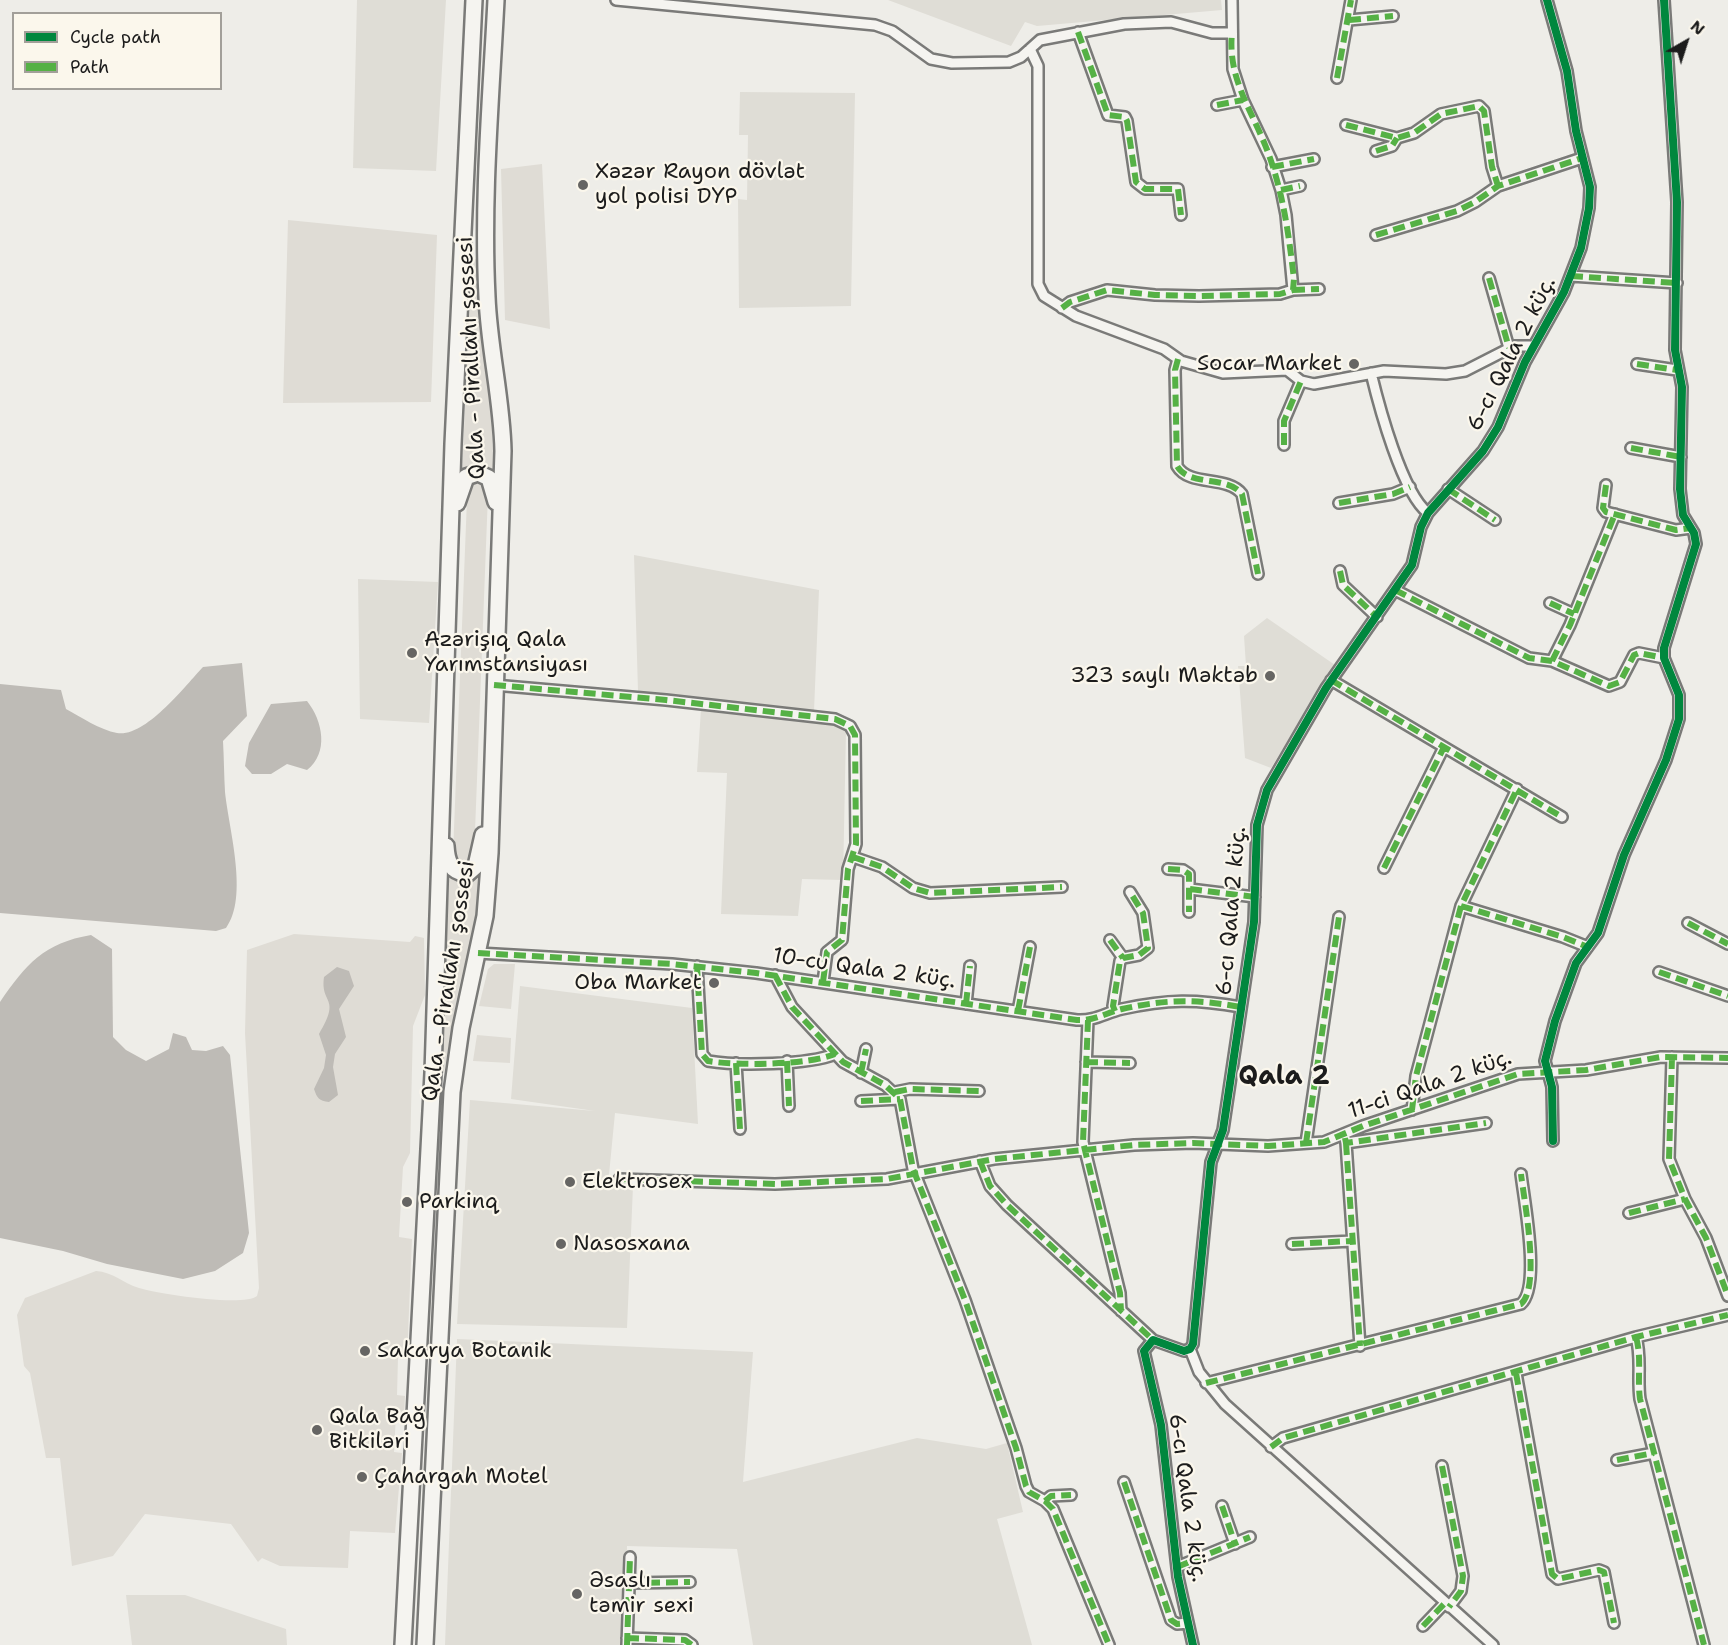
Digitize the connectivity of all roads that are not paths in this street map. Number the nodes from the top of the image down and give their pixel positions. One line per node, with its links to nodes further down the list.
1 (474, 0): 51 (main road, Qala - Pirallahı şossesi)
2 (496, 0): 52 (main road, Qala - Pirallahı şossesi)
3 (616, 0): 12 (street)
4 (1232, 0): 11 (street)
5 (1351, 0): 9 (street)
6 (1547, 0): 19 (street, 6-cı Qala 2 küç.)
7 (1664, 0): 29 (street)
8 (1393, 16): 9 (street)
9 (1349, 20): 13 (street)
10 (1078, 32): 11 (street); 12 (street); 25 (street)
11 (1232, 33): 14 (street)
12 (1030, 49): 32 (street)
13 (1337, 78)
14 (1243, 100): 15 (street); 21 (street)
15 (1217, 105)
16 (1346, 125): 17 (street)
17 (1397, 138): 18 (street); 23 (street)
18 (1376, 151)
19 (1582, 158): 23 (street); 27 (street, 6-cı Qala 2 küç.)
20 (1314, 159): 21 (street)
21 (1272, 167): 24 (street)
22 (1300, 186): 24 (street)
23 (1498, 186): 26 (street)
24 (1281, 190): 30 (street)
25 (1181, 215)
26 (1376, 235)
27 (1571, 276): 29 (street); 33 (street, 6-cı Qala 2 küç.)
28 (1489, 278): 34 (street)
29 (1677, 284): 37 (street)
30 (1293, 290): 31 (street); 32 (street)
31 (1319, 290)
32 (1062, 308): 35 (street)
33 (1532, 346): 34 (street); 45 (street, 6-cı Qala 2 küç.)
34 (1509, 348): 38 (street)
35 (1178, 359): 39 (street); 54 (street)
36 (1637, 364): 37 (street)
37 (1677, 370): 42 (street)
38 (1371, 373): 39 (street); 44 (street)
39 (1301, 381): 40 (street)
40 (1284, 445)
41 (1631, 448): 42 (street)
42 (1681, 457): 50 (street)
43 (1606, 485): 48 (street)
44 (1410, 487): 46 (street); 47 (street)
45 (1448, 489): 47 (street, 6-cı Qala 2 küç.); 49 (street)
46 (1339, 503)
47 (1428, 513): 55 (street, 6-cı Qala 2 küç.)
48 (1615, 514): 50 (street); 57 (street)
49 (1495, 520)
50 (1690, 528): 59 (street)
51 (450, 545): 52 (main road); 64 (main road, Qala - Pirallahı şossesi)
52 (500, 555): 62 (main road, Qala - Pirallahı şossesi)
53 (1340, 571): 58 (street)
54 (1258, 574)
55 (1395, 590): 58 (street, 6-cı Qala 2 küç.); 60 (street)
56 (1550, 603): 57 (street)
57 (1574, 614): 60 (street)
58 (1377, 617): 61 (street, 6-cı Qala 2 küç.)
59 (1664, 658): 60 (street); 82 (street)
60 (1552, 661)
61 (1331, 680): 63 (street); 74 (street, 6-cı Qala 2 küç.)
62 (494, 685): 65 (main road, Qala - Pirallahı şossesi); 68 (street)
63 (1444, 747): 66 (street); 69 (street)
64 (442, 774): 65 (main road); 155 (main road, Qala - Pirallahı şossesi)
65 (493, 781): 83 (main road, Qala - Pirallahı şossesi)
66 (1517, 789): 67 (street); 75 (street)
67 (1562, 817)
68 (853, 857): 71 (street); 89 (street)
69 (1384, 868)
70 (1168, 869): 72 (street)
71 (1062, 887)
72 (1190, 889): 74 (street); 76 (street)
73 (1130, 892): 84 (street)
74 (1255, 897): 92 (street, 6-cı Qala 2 küç.)
75 (1461, 906): 82 (street); 110 (street)
76 (1189, 912)
77 (1340, 917): 115 (street)
78 (1688, 923): 80 (street)
79 (1110, 940): 84 (street)
80 (1728, 944)
81 (1030, 947): 93 (street)
82 (1588, 947): 104 (street)
83 (478, 953): 85 (street, 10-cu Qala 2 küç.); 156 (main road, Qala - Pirallahı şossesi)
84 (1123, 958): 94 (street)
85 (697, 966): 88 (street, 10-cu Qala 2 küç.); 102 (street)
86 (970, 966): 91 (street)
87 (1659, 972): 90 (street)
88 (775, 975): 89 (street, 10-cu Qala 2 küç.); 97 (street)
89 (823, 982): 91 (street, 10-cu Qala 2 küç.)
90 (1728, 996)
91 (966, 1004): 93 (street, 10-cu Qala 2 küç.)
92 (1241, 1007): 94 (street, 10-cu Qala 2 küç.); 116 (street, 6-cı Qala 2 küç.)
93 (1018, 1011): 95 (street, 10-cu Qala 2 küç.)
94 (1115, 1011): 95 (street, 10-cu Qala 2 küç.)
95 (1088, 1020): 101 (street)
96 (866, 1049): 105 (street)
97 (835, 1054): 100 (street); 105 (street)
98 (1672, 1057): 99 (street, 11-ci Qala 2 küç.); 104 (street, 11-ci Qala 2 küç.); 122 (street)
99 (1728, 1058)
100 (787, 1061): 102 (street); 109 (street)
101 (1086, 1062): 103 (street); 117 (street)
102 (736, 1063): 112 (street)
103 (1130, 1063)
104 (1548, 1072): 110 (street, 11-ci Qala 2 küç.); 114 (street)
105 (861, 1073): 107 (street)
106 (979, 1091): 107 (street)
107 (897, 1096): 108 (street); 120 (street)
108 (861, 1101)
109 (789, 1106)
110 (1412, 1110): 113 (street, 11-ci Qala 2 küç.)
111 (1485, 1123): 113 (street)
112 (740, 1129)
113 (1345, 1139): 115 (street, 11-ci Qala 2 küç.); 124 (street)
114 (1553, 1141)
115 (1306, 1143): 116 (street, 11-ci Qala 2 küç.)
116 (1217, 1144): 117 (street, 11-ci Qala 2 küç.); 133 (street, 6-cı Qala 2 küç.)
117 (1085, 1150): 118 (street, 11-ci Qala 2 küç.); 128 (street)
118 (980, 1161): 120 (street, 11-ci Qala 2 küç.); 128 (street)
119 (1521, 1174): 132 (street)
120 (916, 1175): 121 (street, 11-ci Qala 2 küç.); 142 (street)
121 (619, 1179)
122 (1685, 1199): 123 (street); 126 (street)
123 (1629, 1213)
124 (1352, 1241): 125 (street); 132 (street)
125 (1292, 1244)
126 (1726, 1282): 127 (street)
127 (1728, 1296)
128 (1121, 1311): 131 (street)
129 (1728, 1315): 130 (street)
130 (1636, 1337): 134 (street); 137 (street)
131 (1153, 1340): 133 (street); 147 (street, 6-cı Qala 2 küç.)
132 (1360, 1346): 135 (street)
133 (1190, 1349): 135 (street)
134 (1516, 1373): 136 (street); 152 (street)
135 (1206, 1383): 136 (street)
136 (1271, 1447): 150 (street)
137 (1654, 1453): 138 (street); 161 (street)
138 (1617, 1460)
139 (1442, 1466): 150 (street)
140 (1124, 1482): 151 (street)
141 (1071, 1495): 142 (street)
142 (1045, 1501): 158 (street)
143 (1222, 1506): 145 (street)
144 (1250, 1537): 145 (street)
145 (1235, 1544): 147 (street)
146 (630, 1557): 149 (street)
147 (1177, 1567): 151 (street, 6-cı Qala 2 küç.)
148 (690, 1582): 149 (street)
149 (630, 1583): 154 (street)
150 (1447, 1605): 153 (street); 160 (street)
151 (1188, 1623): 159 (street, 6-cı Qala 2 küç.)
152 (1614, 1623)
153 (1423, 1626)
154 (627, 1642): 157 (street)
155 (403, 1645)
156 (425, 1645)
157 (692, 1645)
158 (1110, 1645)
159 (1193, 1645)
160 (1493, 1645)
161 (1704, 1645)

